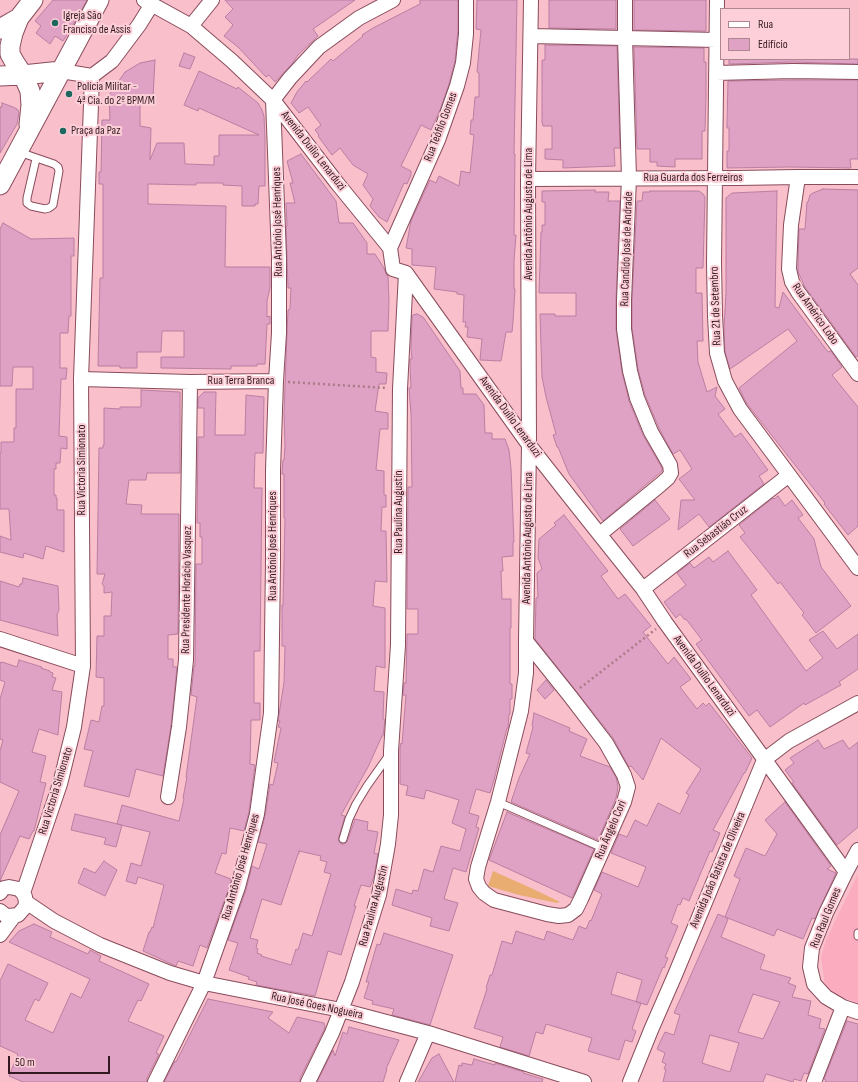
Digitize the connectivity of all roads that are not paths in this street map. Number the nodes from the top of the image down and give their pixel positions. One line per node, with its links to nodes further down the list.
1 (33, 0): 10 (main road)
2 (99, 0): 16 (main road)
3 (212, 0): 11 (street)
4 (393, 0): 22 (street)
5 (466, 0): 32 (street, Rua Teófilo Gomes)
6 (531, 0): 13 (street, Avenida Antônio Augusto de Lima)
7 (625, 0): 14 (street, Rua Candido José de Andrade)
8 (717, 0): 15 (street, Rua 21 de Setembro)
9 (148, 2): 11 (street, Avenida Duílio Lenarduzi); 21 (street)
10 (19, 18): 12 (main road); 19 (main road)
11 (191, 26): 22 (street, Avenida Duílio Lenarduzi)
12 (0, 29)
13 (531, 36): 14 (street); 30 (street, Avenida Antônio Augusto de Lima)
14 (625, 38): 15 (street); 27 (street, Rua Candido José de Andrade)
15 (717, 40): 18 (street, Rua 21 de Setembro)
16 (61, 71): 19 (main road); 21 (street); 23 (main road)
17 (858, 72): 18 (street)
18 (716, 73): 28 (street, Rua 21 de Setembro)
19 (23, 75): 20 (main road); 23 (main road)
20 (0, 76)
21 (92, 76): 35 (street, Rua Victoria Simionato)
22 (273, 100): 32 (street, Avenida Duílio Lenarduzi); 36 (street, Rua Antônio José Henriques)
23 (28, 132): 24 (main road)
24 (17, 152): 25 (lane); 31 (main road)
25 (36, 158): 25 (lane)
26 (798, 177): 28 (street, Rua Guarda dos Ferreiros); 29 (street, Rua Guarda dos Ferreiros); 34 (street, Rua Américo Lobo)
27 (630, 178): 28 (street, Rua Guarda dos Ferreiros); 30 (street, Rua Guarda dos Ferreiros); 40 (street, Rua Candido José de Andrade)
28 (715, 178): 39 (street, Rua 21 de Setembro)
29 (858, 178)
30 (528, 179): 38 (street, Avenida Antônio Augusto de Lima)
31 (0, 184)
32 (390, 248): 33 (street, Avenida Duílio Lenarduzi)
33 (406, 273): 38 (street, Avenida Duílio Lenarduzi); 47 (street, Rua Paulina Augustin)
34 (858, 374)
35 (81, 379): 37 (street, Rua Terra Branca); 45 (street, Rua Victoria Simionato)
36 (276, 381): 37 (street, Rua Terra Branca); 63 (street, Rua Antônio José Henriques)
37 (190, 382): 49 (street, Rua Presidente Horácio Vasquez)
38 (529, 444): 40 (street, Avenida Duílio Lenarduzi); 44 (street, Avenida Antônio Augusto de Lima)
39 (789, 475): 41 (street, Rua 21 de Setembro); 42 (street, Rua Sebastião Cruz)
40 (600, 534): 42 (street, Avenida Duílio Lenarduzi)
41 (858, 568)
42 (643, 589): 48 (street, Avenida Duílio Lenarduzi)
43 (0, 639): 45 (street)
44 (526, 641): 50 (street, Avenida Antônio Augusto de Lima); 52 (street, Rua Ângelo Cori)
45 (83, 666): 54 (street, Rua Victoria Simionato)
46 (858, 702): 48 (street)
47 (391, 751): 51 (lane); 65 (street, Rua Paulina Augustin)
48 (764, 760): 55 (street, Avenida Duílio Lenarduzi); 72 (street, Avenida João Batista de Oliveira)
49 (168, 797)
50 (498, 802): 52 (lane); 56 (street, Avenida Antônio Augusto de Lima)
51 (343, 839)
52 (603, 848): 56 (street, Rua Ângelo Cori)
53 (858, 850): 55 (street, Rua Raul Gomes)
54 (34, 858): 57 (street); 58 (street)
55 (846, 872): 64 (street, Rua Raul Gomes)
56 (476, 878)
57 (3, 889): 58 (street, Rua José Goes Nogueira)
58 (24, 897): 60 (street); 61 (street, Rua José Goes Nogueira)
59 (0, 911): 60 (street, Rua José Goes Nogueira)
60 (16, 915): 61 (street, Rua José Goes Nogueira); 62 (street)
61 (54, 921): 63 (street, Rua José Goes Nogueira)
62 (0, 935)
63 (204, 983): 65 (street, Rua José Goes Nogueira); 68 (street, Rua Antônio José Henriques)
64 (843, 1007): 66 (street, Rua Raul Gomes); 73 (street)
65 (341, 1010): 67 (street, Rua José Goes Nogueira); 69 (street, Rua Paulina Augustin)
66 (858, 1012)
67 (428, 1033): 70 (street); 71 (street, Rua José Goes Nogueira)
68 (155, 1082)
69 (308, 1082)
70 (407, 1082)
71 (584, 1082)
72 (630, 1082)
73 (814, 1082)

